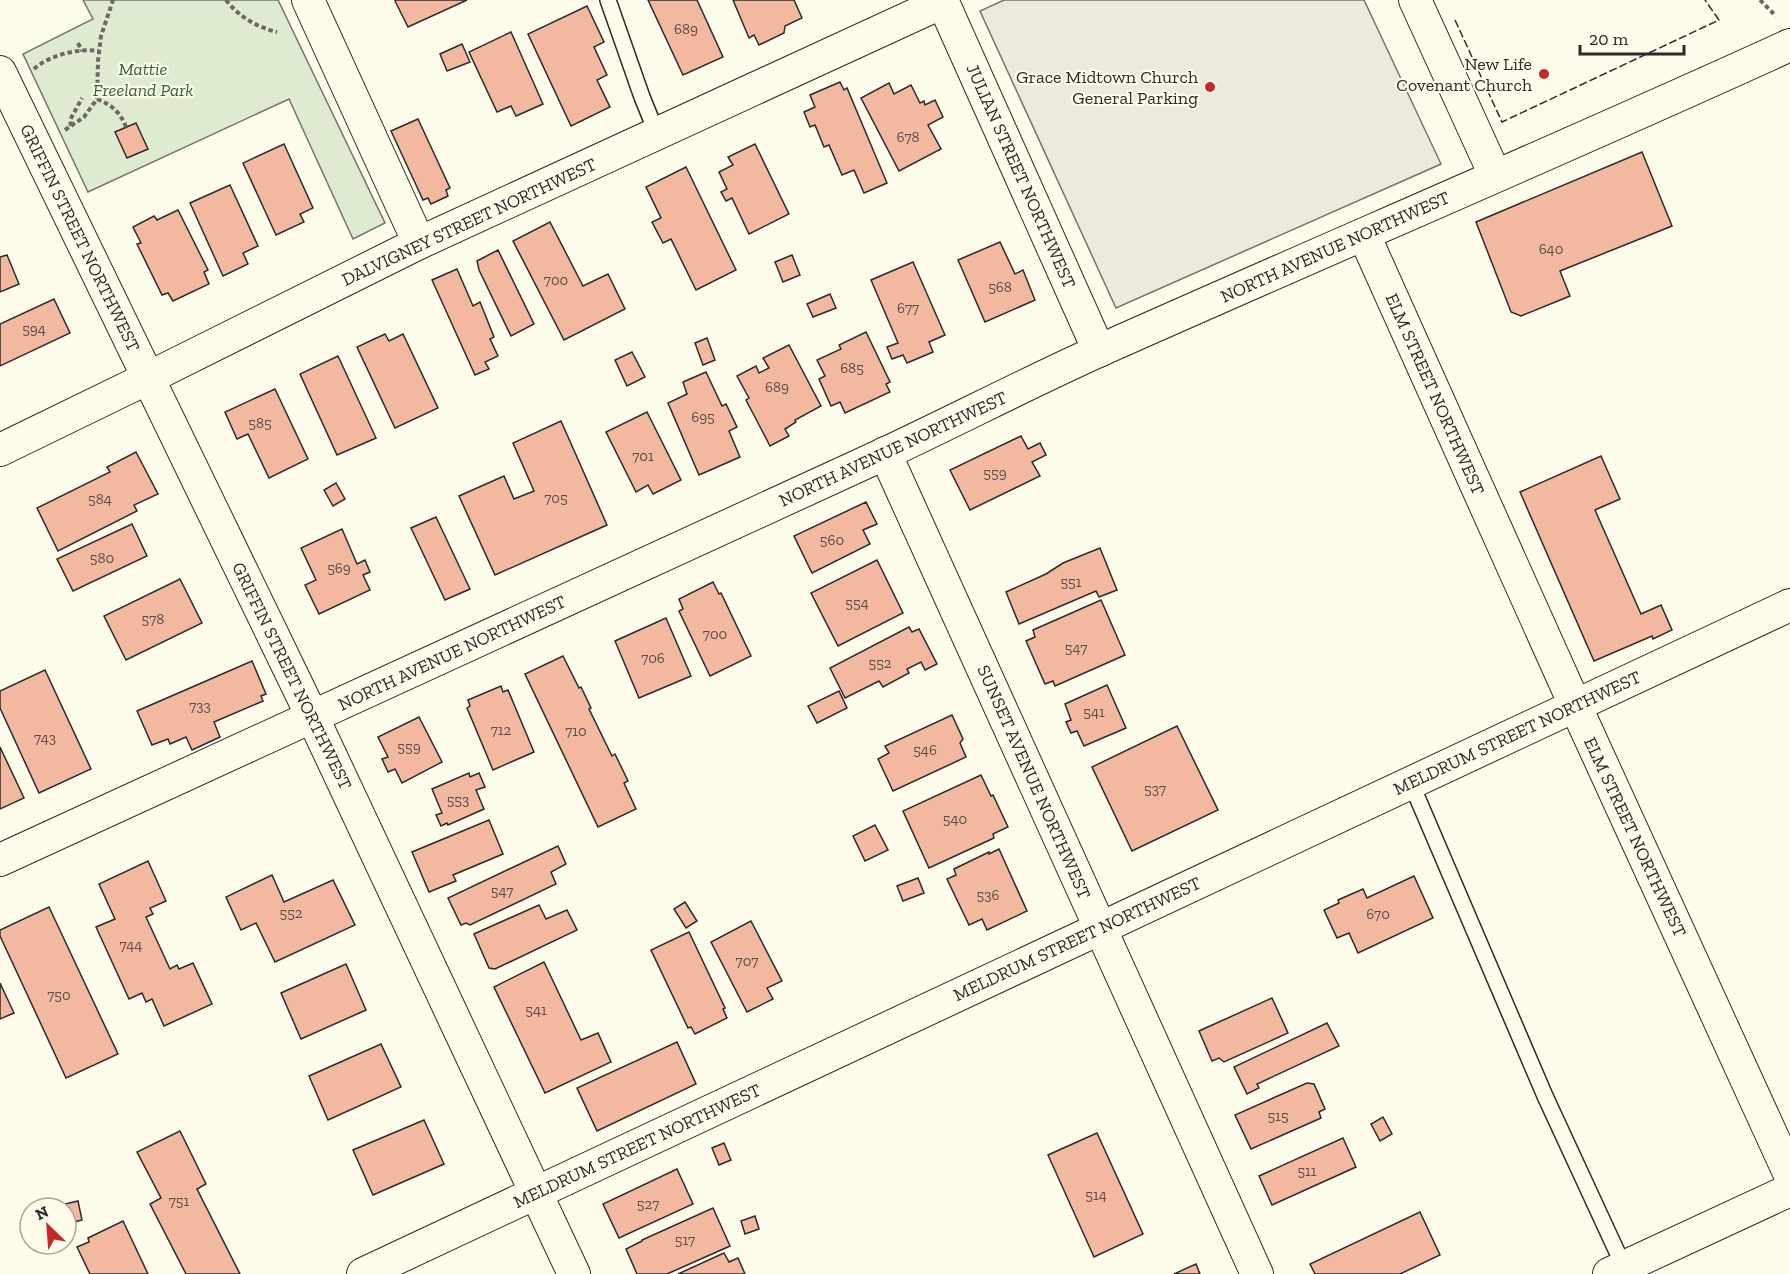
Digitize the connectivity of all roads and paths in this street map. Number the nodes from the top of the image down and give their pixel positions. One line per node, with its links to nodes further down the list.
1 (113, 0): 12 (path)
2 (226, 0): 8 (path)
3 (308, 0): 22 (street)
4 (608, 0): 19 (lane)
5 (1415, 0): 20 (street)
6 (1760, 0): 9 (path)
7 (942, 1): 19 (street, DALVIGNEY STREET NORTHWEST); 23 (street, JULIAN STREET NORTHWEST)
8 (277, 32)
9 (1787, 34): 20 (street, NORTH AVENUE NORTHWEST)
10 (78, 43): 11 (path)
11 (82, 51): 12 (path); 13 (path)
12 (99, 51): 15 (path)
13 (11, 76): 24 (street, GRIFFIN STREET NORTHWEST)
14 (82, 98): 16 (path)
15 (97, 99): 16 (path); 17 (path)
16 (71, 126): 18 (path)
17 (126, 127)
18 (57, 134)
19 (657, 134): 22 (street, DALVIGNEY STREET NORTHWEST)
20 (1495, 176): 21 (street, NORTH AVENUE NORTHWEST)
21 (1364, 235): 23 (street, NORTH AVENUE NORTHWEST); 28 (street, ELM STREET NORTHWEST)
22 (418, 243): 24 (street, DALVIGNEY STREET NORTHWEST)
23 (1099, 351): 26 (street, NORTH AVENUE NORTHWEST)
24 (148, 378): 25 (street, DALVIGNEY STREET NORTHWEST); 29 (street, GRIFFIN STREET NORTHWEST)
25 (0, 450)
26 (885, 453): 29 (street, NORTH AVENUE NORTHWEST); 32 (street, SUNSET AVENUE NORTHWEST)
27 (1790, 605): 28 (street, MELDRUM STREET NORTHWEST)
28 (1575, 705): 30 (street, MELDRUM STREET NORTHWEST); 33 (street, ELM STREET NORTHWEST)
29 (313, 718): 31 (street, NORTH AVENUE NORTHWEST); 35 (street, GRIFFIN STREET NORTHWEST)
30 (1411, 783): 32 (street, MELDRUM STREET NORTHWEST); 36 (lane)
31 (0, 860)
32 (1101, 928): 35 (street, MELDRUM STREET NORTHWEST); 39 (street, SUNSET AVENUE NORTHWEST)
33 (1790, 1176)
34 (1790, 1190): 36 (street)
35 (536, 1193): 37 (street, MELDRUM STREET NORTHWEST); 38 (street, GRIFFIN STREET NORTHWEST)
36 (1616, 1271)
37 (363, 1274)
38 (574, 1274)
39 (1257, 1274)

